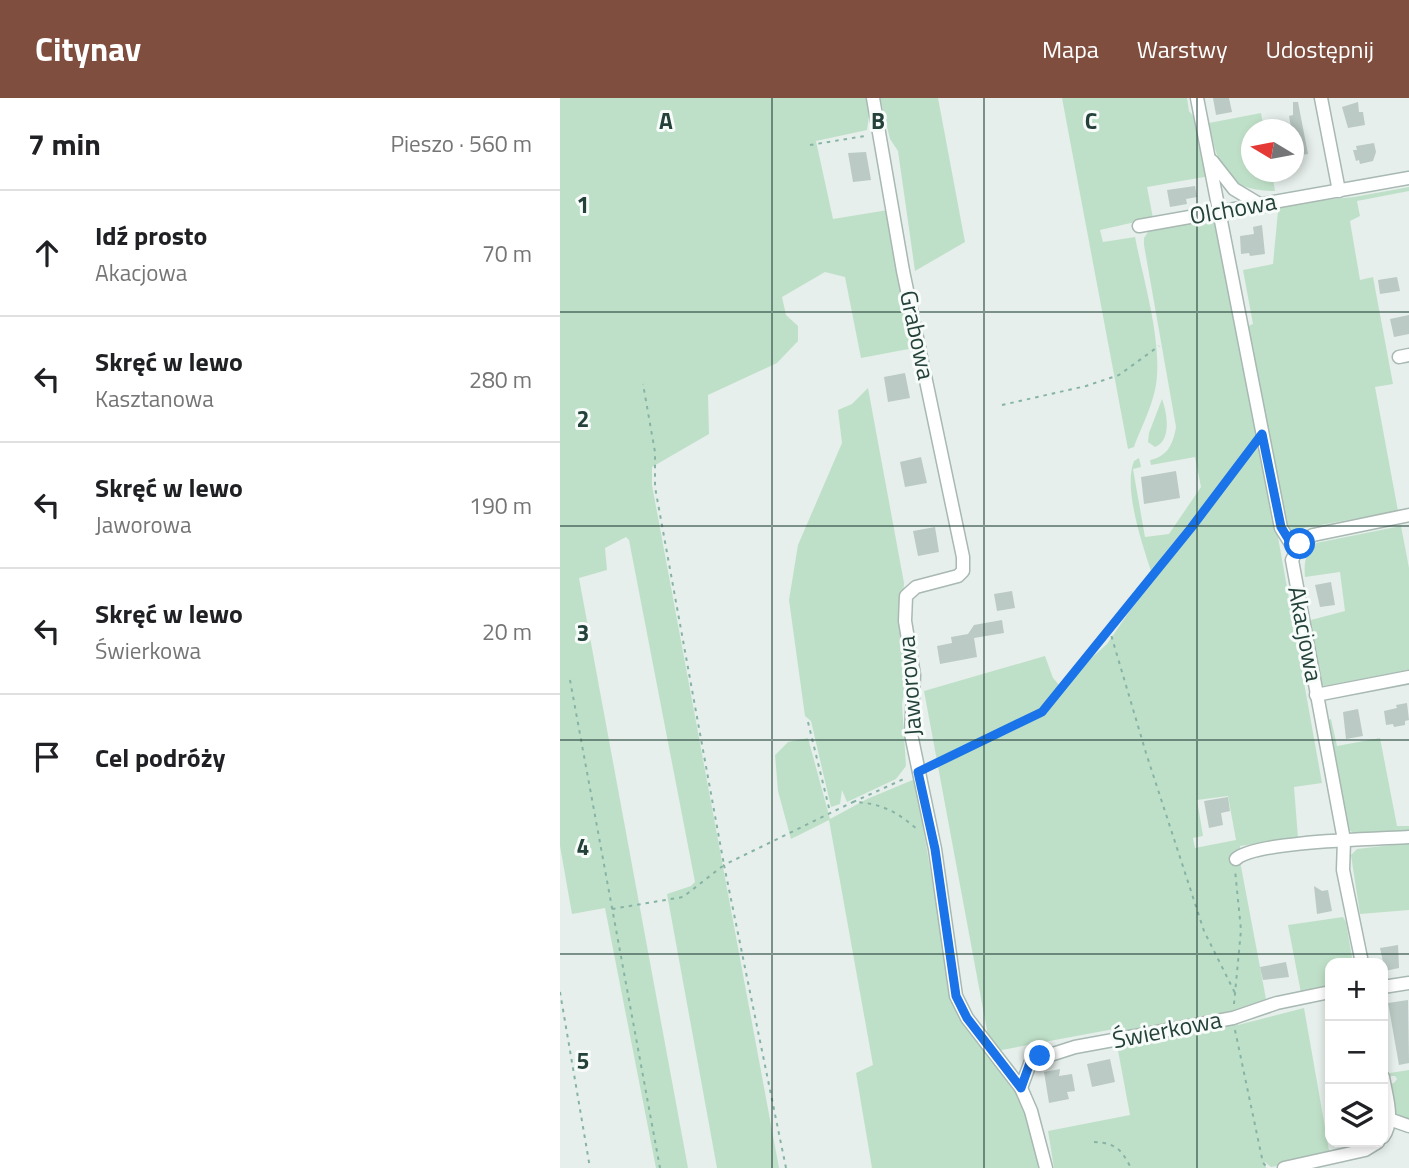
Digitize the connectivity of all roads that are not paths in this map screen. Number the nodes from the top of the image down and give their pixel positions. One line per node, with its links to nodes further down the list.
1 (873, 98): 12 (street, Grabowa)
2 (1198, 98): 4 (street, Akacjowa)
3 (1321, 98): 6 (street)
4 (1206, 145): 7 (street, Akacjowa); 8 (street, Akacjowa)
5 (1409, 178): 6 (street, Olchowa)
6 (1339, 191): 7 (street, Olchowa)
7 (1259, 204): 8 (street, Olchowa)
8 (1220, 211): 9 (street, Olchowa); 11 (street, Akacjowa)
9 (1139, 226)
10 (1409, 515): 11 (street)
11 (1295, 550): 14 (street, Akacjowa)
12 (906, 596): 22 (street, Jaworowa)
13 (1409, 677): 14 (street)
14 (1316, 695): 16 (street, Akacjowa)
15 (1409, 837): 16 (street)
16 (1343, 840): 17 (street); 18 (street, Akacjowa)
17 (1236, 859)
18 (1361, 958)
19 (1409, 983): 20 (street)
20 (1388, 986)
21 (1325, 993): 22 (street, Świerkowa)
22 (1021, 1088): 26 (street, Jaworowa)
23 (1409, 1126): 24 (street)
24 (1388, 1129)
25 (1370, 1147): 27 (street)
26 (1046, 1168)
27 (1284, 1168)

